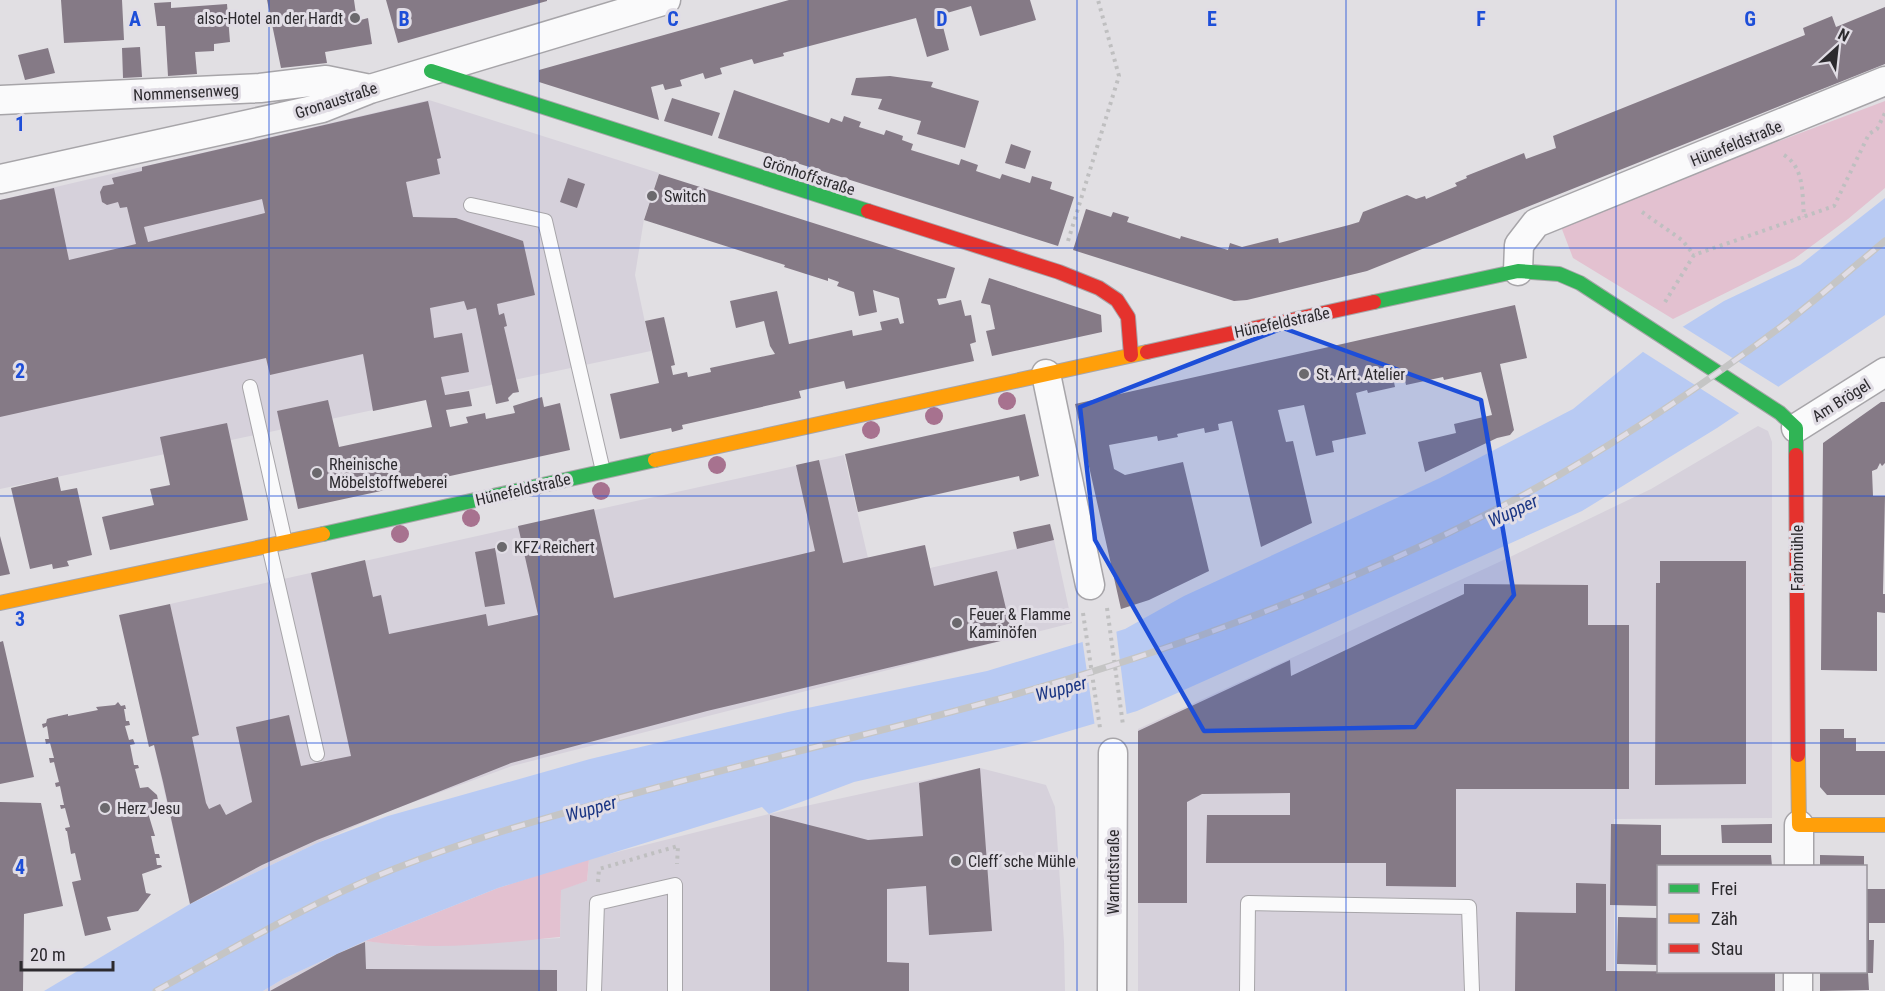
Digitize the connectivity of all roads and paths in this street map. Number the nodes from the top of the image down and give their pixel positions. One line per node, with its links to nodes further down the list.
1 (666, 0): 3 (street, Gronaustraße)
2 (1098, 0): 13 (path)
3 (431, 71): 5 (street, Gronaustraße); 13 (street, Grönhoffstraße)
4 (1885, 81): 12 (street, Hünefeldstraße)
5 (370, 89): 6 (street, Nommensenweg); 8 (street, Gronaustraße)
6 (0, 100)
7 (1885, 112): 11 (path)
8 (0, 179)
9 (471, 205): 20 (lane)
10 (1634, 207): 11 (path)
11 (1694, 255): 14 (path)
12 (1518, 271): 14 (street, Hünefeldstraße); 15 (street, Hünefeldstraße)
13 (1059, 272): 15 (street, Grönhoffstraße)
14 (1651, 330): 19 (street)
15 (1131, 355): 17 (street, Hünefeldstraße)
16 (1885, 372): 19 (street, Am Brögel)
17 (1046, 374): 20 (street, Hünefeldstraße); 23 (street)
18 (250, 387): 21 (lane)
19 (1788, 421): 29 (street, Farbmühle)
20 (603, 471): 21 (street, Hünefeldstraße)
21 (285, 542): 22 (street, Hünefeldstraße)
22 (269, 546): 24 (street, Hünefeldstraße); 28 (lane)
23 (1090, 585)
24 (0, 603)
25 (1108, 613): 27 (path)
26 (1084, 617): 27 (path)
27 (1113, 743): 37 (street, Warndtstraße)
28 (317, 754)
29 (1799, 825): 30 (street); 31 (street, Farbmühle)
30 (1885, 825)
31 (1799, 865)
32 (675, 885): 33 (lane); 33 (path); 36 (lane)
33 (597, 903): 35 (lane)
34 (1798, 973): 40 (street)
35 (594, 991)
36 (675, 991)
37 (1112, 991)
38 (1247, 991): 39 (lane)
39 (1472, 991)
40 (1798, 991)

